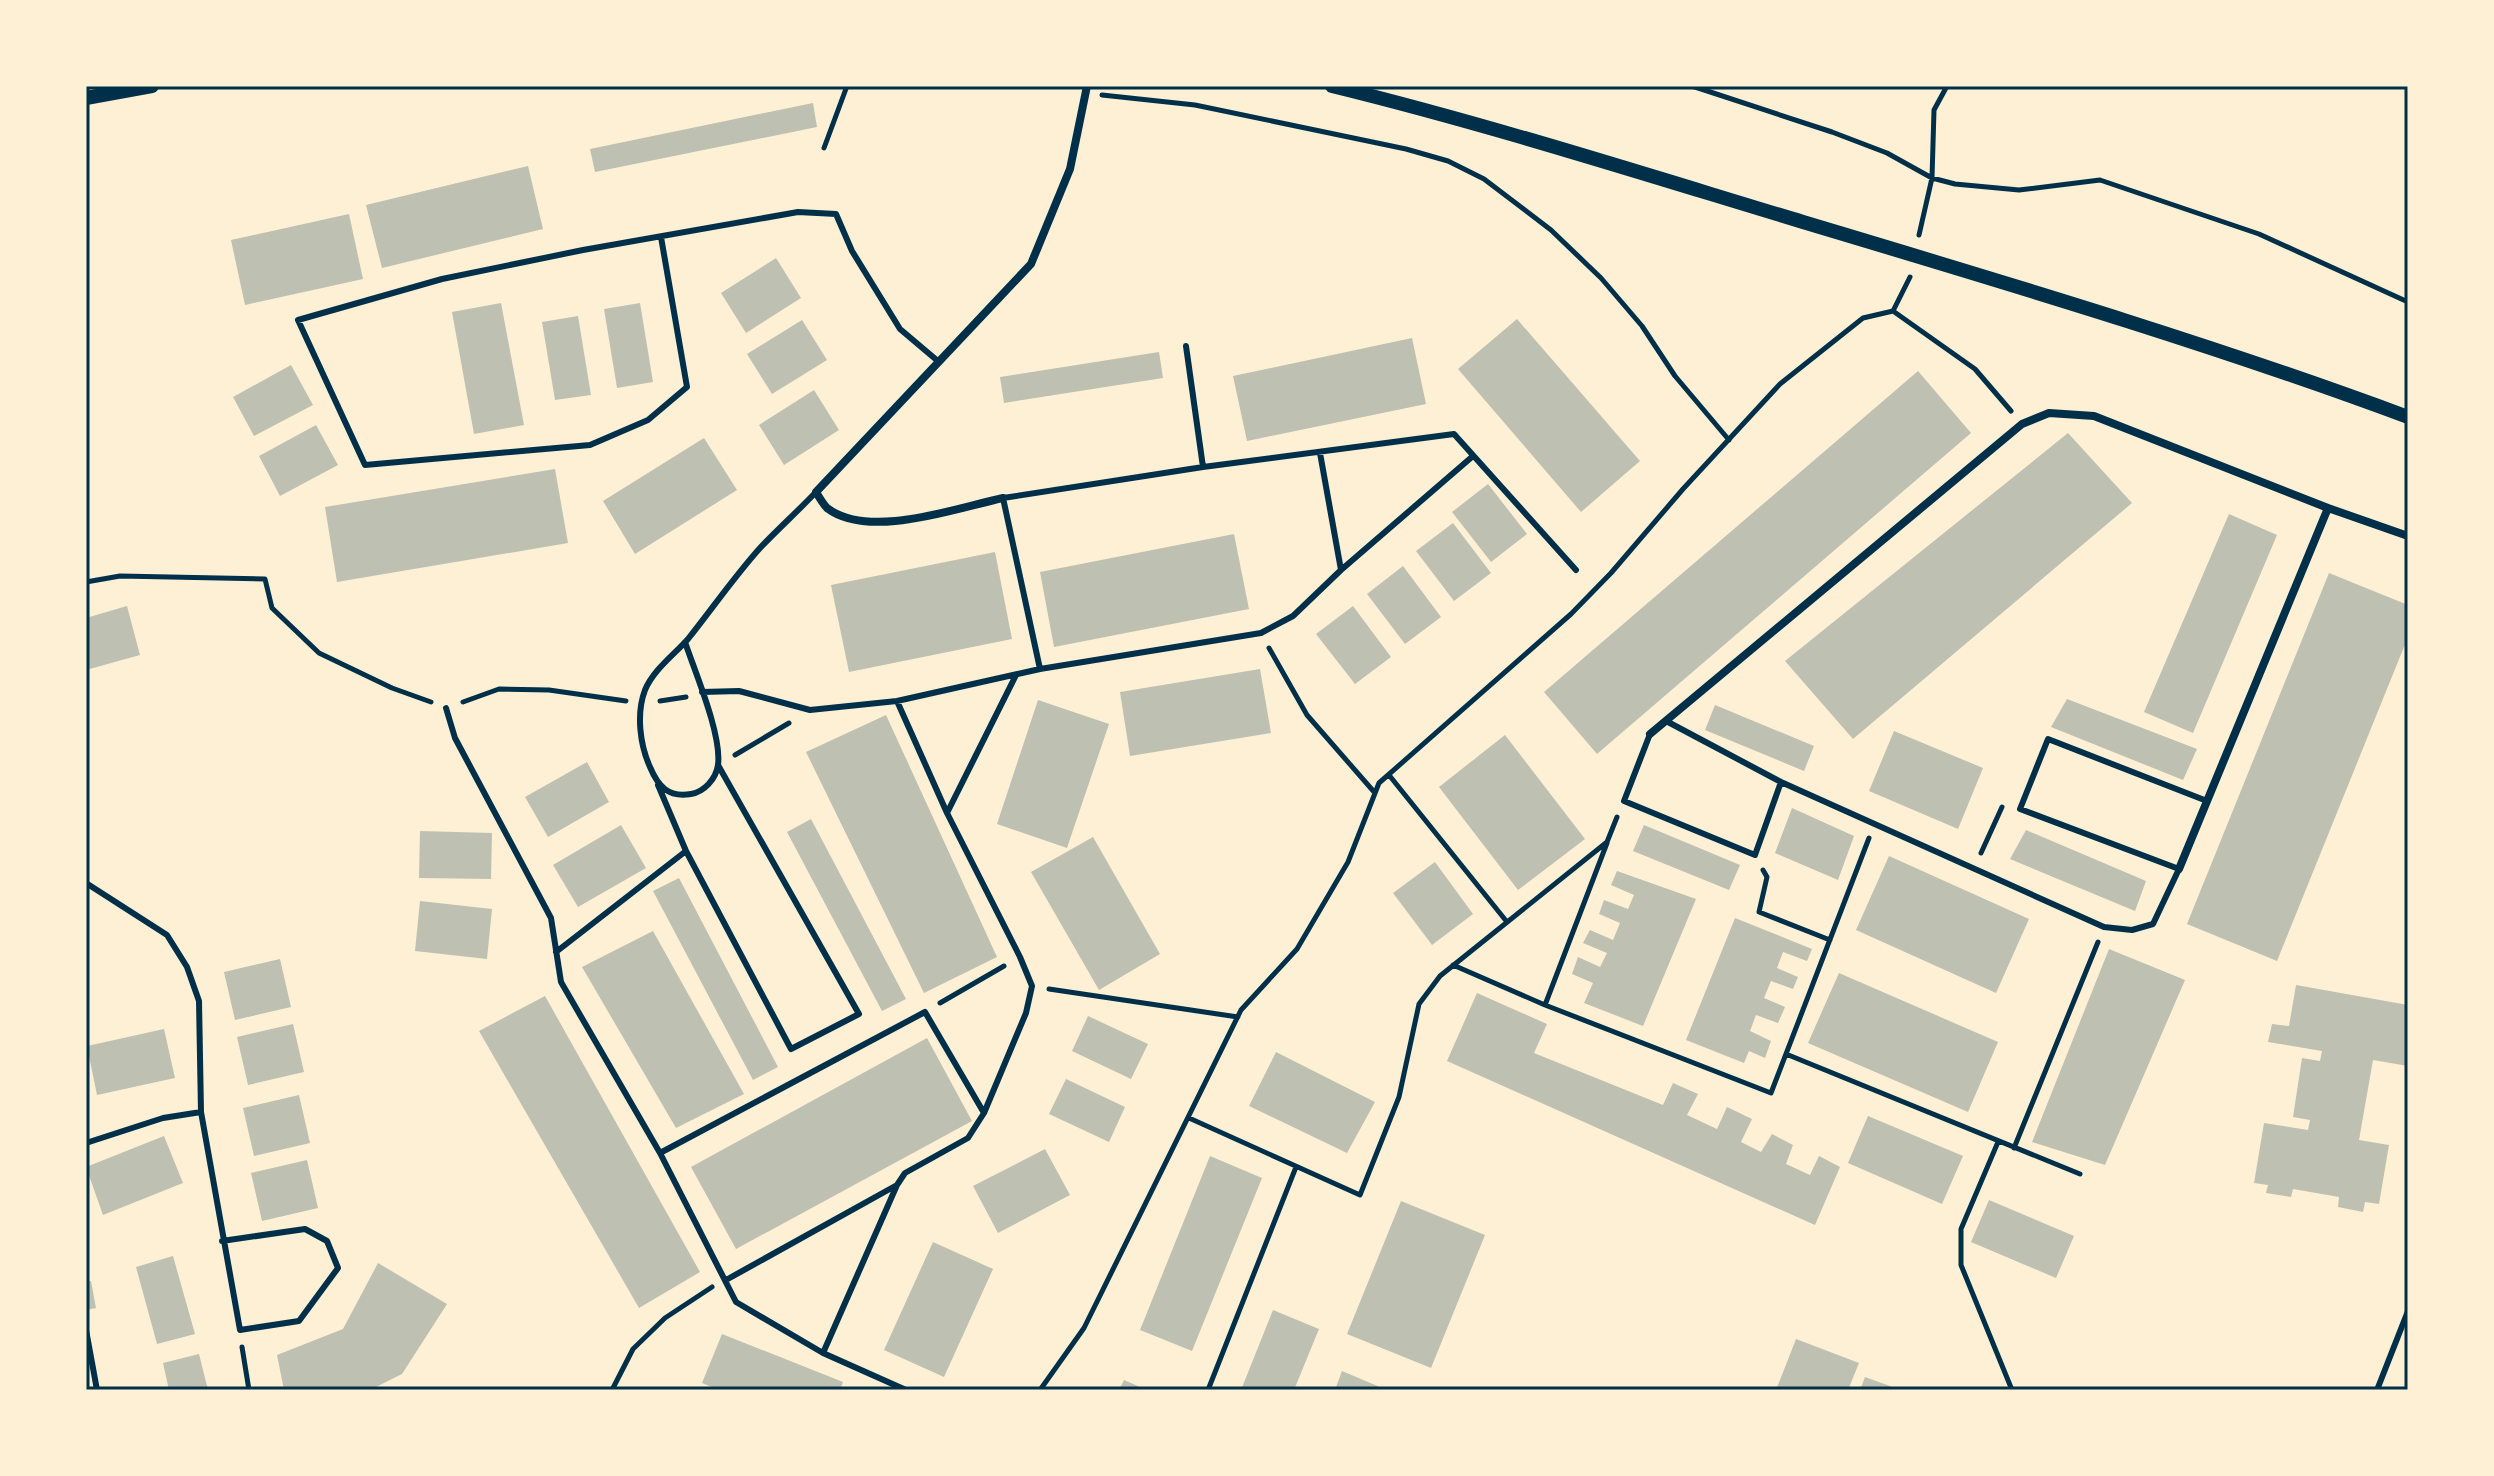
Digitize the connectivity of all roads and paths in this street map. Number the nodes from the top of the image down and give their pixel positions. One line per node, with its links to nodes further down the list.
1 (152, 86): 7 (street)
2 (847, 86): 8 (path)
3 (1332, 86): 17 (street)
4 (1692, 86): 9 (path)
5 (1947, 86): 9 (path)
6 (1086, 90): 16 (street); 19 (path)
7 (86, 98)
8 (824, 148)
9 (1932, 178): 10 (path); 13 (path)
10 (1919, 236)
11 (661, 237): 11 (lane); 16 (lane)
12 (1910, 277): 14 (path)
13 (2408, 302)
14 (1893, 311): 18 (path); 19 (path)
15 (1186, 346): 22 (lane)
16 (939, 362): 23 (street)
17 (2408, 417)
18 (2022, 424): 25 (street); 39 (street)
19 (1729, 440): 42 (path)
20 (1320, 453): 21 (lane); 22 (lane); 27 (lane)
21 (1473, 456): 27 (lane); 28 (lane)
22 (1203, 467): 24 (lane)
23 (816, 492): 24 (street); 31 (lane)
24 (1003, 498): 32 (lane)
25 (2328, 508): 26 (street); 47 (street)
26 (2408, 536)
27 (1341, 570): 30 (lane)
28 (1576, 570)
29 (86, 582): 37 (path)
30 (1261, 633): 32 (lane); 45 (path)
31 (685, 642): 34 (lane); 36 (lane)
32 (1040, 669): 33 (lane)
33 (1016, 675): 35 (lane); 49 (lane)
34 (702, 692): 36 (path); 38 (lane); 41 (lane)
35 (897, 701): 38 (lane); 49 (lane)
36 (643, 703): 37 (path); 44 (lane)
37 (446, 708): 60 (lane)
38 (810, 710): 41 (path)
39 (1668, 722): 40 (street); 43 (lane)
40 (1650, 734): 46 (lane)
41 (718, 765): 44 (lane); 52 (lane)
42 (1389, 775): 45 (path); 57 (path)
43 (1781, 782): 50 (lane); 53 (lane)
44 (658, 785): 52 (lane)
45 (1375, 793): 66 (path)
46 (1624, 801): 51 (path); 53 (lane)
47 (2207, 801): 48 (lane); 55 (street)
48 (2020, 809): 54 (path); 55 (lane)
49 (947, 813): 61 (lane)
50 (1874, 825): 54 (lane); 59 (path)
51 (1607, 842): 57 (path); 64 (path)
52 (686, 851): 60 (lane)
53 (1755, 855): 59 (path)
54 (1974, 869): 58 (lane)
55 (2179, 869): 58 (lane)
56 (86, 883): 68 (lane)
57 (1507, 922): 62 (path)
58 (2104, 927): 73 (path)
59 (1830, 940): 67 (path)
60 (556, 952): 74 (lane)
61 (1020, 957): 63 (lane); 65 (path)
62 (1453, 965): 64 (path); 75 (path)
63 (1032, 986): 66 (path); 69 (lane)
64 (1545, 1005): 67 (path)
65 (925, 1012): 69 (lane); 74 (lane)
66 (1238, 1017): 70 (path)
67 (1786, 1054): 71 (path)
68 (201, 1112): 72 (lane); 78 (lane)
69 (984, 1113): 77 (lane)
70 (1189, 1118): 75 (path); 88 (path)
71 (1998, 1142): 73 (path); 90 (path)
72 (86, 1143)
73 (2014, 1148): 76 (path)
74 (660, 1153): 79 (lane)
75 (1296, 1167): 89 (path)
76 (2080, 1174)
77 (897, 1185): 79 (lane); 83 (lane)
78 (222, 1241): 82 (lane); 82 (lane)
79 (726, 1280): 83 (lane); 86 (path)
80 (2408, 1311): 91 (lane)
81 (86, 1330): 84 (lane)
82 (240, 1330): 85 (path)
83 (823, 1353): 87 (lane)
84 (97, 1390)
85 (249, 1390)
86 (612, 1390)
87 (906, 1390)
88 (1040, 1390)
89 (1208, 1390)
90 (2012, 1390)
91 (2377, 1390)

